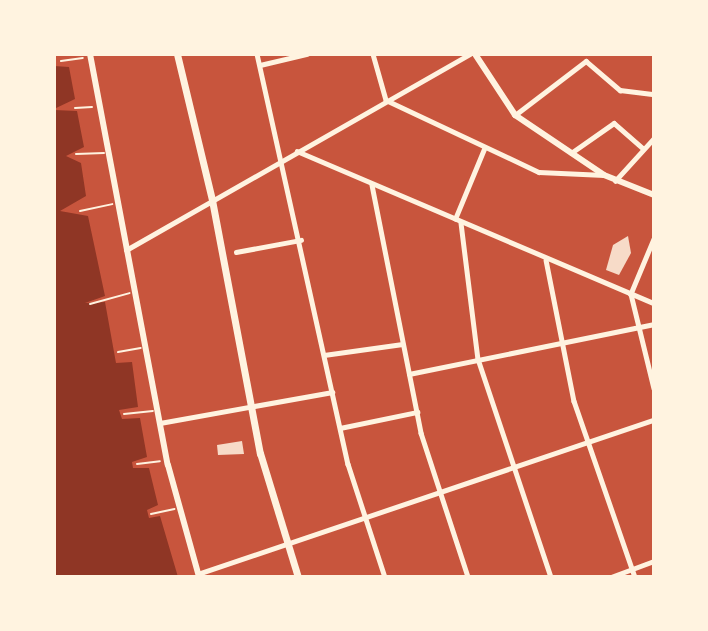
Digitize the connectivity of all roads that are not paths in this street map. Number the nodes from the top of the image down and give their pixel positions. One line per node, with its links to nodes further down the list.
1 (177, 54): 22 (main road)
2 (257, 54): 8 (street)
3 (307, 54): 8 (street)
4 (373, 54): 10 (street)
5 (470, 54): 10 (street)
6 (475, 54): 11 (main road)
7 (91, 56): 27 (main road)
8 (260, 65): 17 (street)
9 (654, 94): 11 (street)
10 (386, 100): 14 (street); 15 (street)
11 (515, 115): 16 (main road)
12 (654, 138): 13 (street)
13 (642, 146): 16 (street); 19 (street)
14 (484, 149): 18 (street); 23 (street)
15 (296, 150): 17 (street); 20 (street)
16 (570, 154): 18 (main road)
17 (285, 157): 22 (street); 26 (street)
18 (604, 176): 19 (main road)
19 (615, 182): 21 (main road)
20 (372, 185): 23 (street); 35 (street)
21 (654, 195)
22 (212, 200): 27 (street); 41 (main road)
23 (454, 219): 24 (street)
24 (460, 222): 29 (street); 37 (street)
25 (654, 239): 30 (street)
26 (301, 240): 28 (street); 36 (street)
27 (125, 250): 44 (main road)
28 (236, 252)
29 (546, 260): 30 (street); 34 (street)
30 (631, 295): 31 (street); 33 (street)
31 (654, 303)
32 (654, 324): 33 (street)
33 (640, 327): 34 (street); 39 (street)
34 (560, 340): 37 (street); 46 (street)
35 (402, 344): 36 (street); 38 (street)
36 (324, 355): 40 (street)
37 (478, 359): 38 (street); 47 (street)
38 (409, 374): 42 (street)
39 (654, 388)
40 (332, 392): 41 (street); 45 (street)
41 (251, 406): 44 (street); 50 (main road)
42 (416, 412): 45 (street); 48 (street)
43 (654, 420): 46 (street)
44 (160, 423): 53 (main road)
45 (340, 428): 49 (street)
46 (589, 443): 47 (street); 52 (street)
47 (511, 469): 48 (street); 57 (street)
48 (439, 494): 49 (street); 56 (street)
49 (365, 518): 50 (street); 55 (street)
50 (286, 545): 53 (street); 54 (main road)
51 (654, 561): 52 (street)
52 (633, 569): 58 (street); 59 (street)
53 (199, 576)
54 (298, 577)
55 (385, 577)
56 (468, 577)
57 (551, 577)
58 (611, 577)
59 (635, 577)

